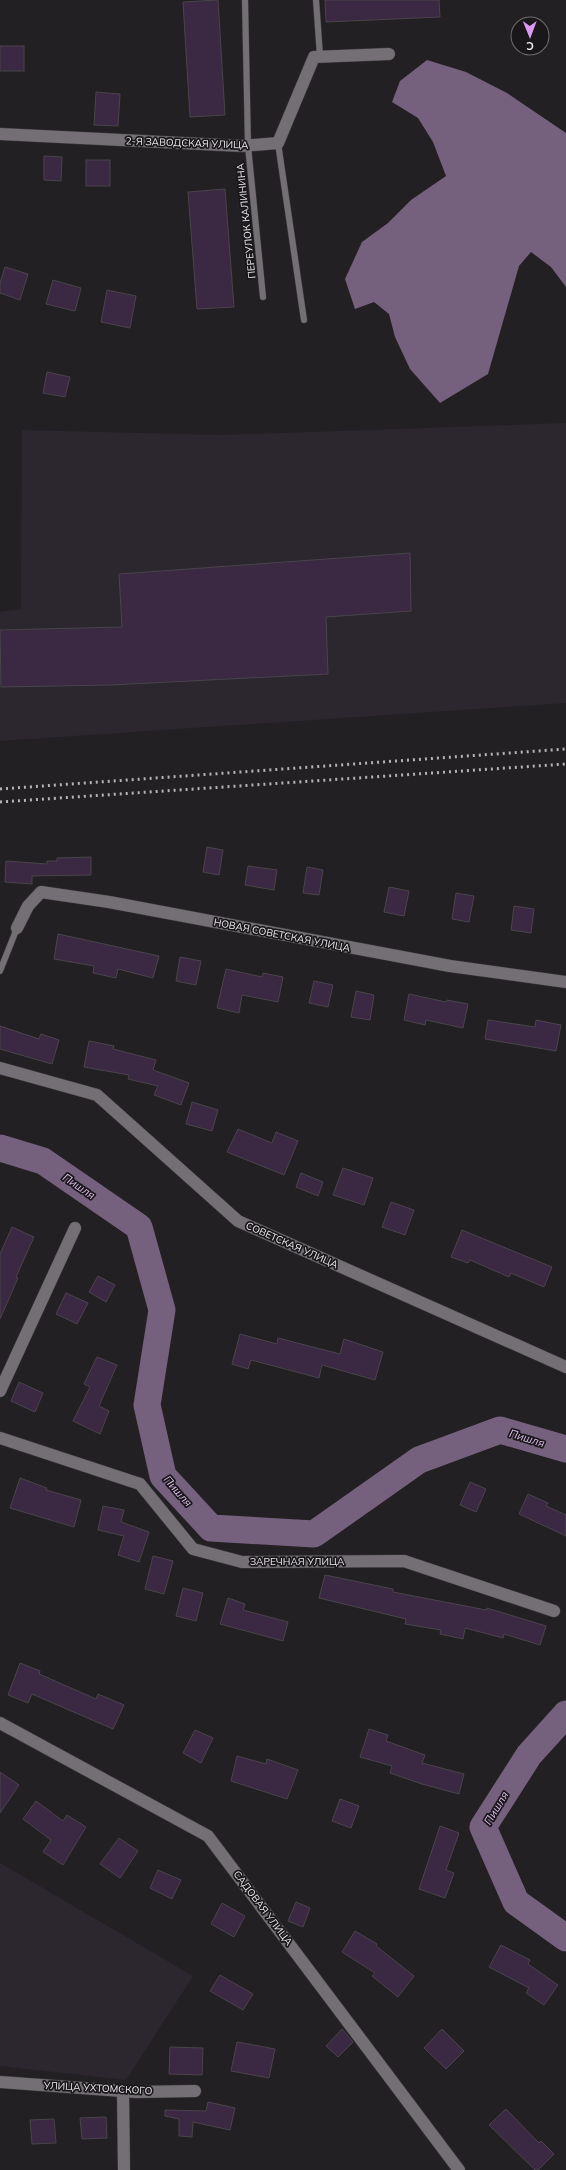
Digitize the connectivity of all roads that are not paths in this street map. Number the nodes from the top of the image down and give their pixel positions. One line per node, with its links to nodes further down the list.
1 (245, 0): 7 (lane, ПЕРЕУЛОК КАЛИНИНА)
2 (316, 0): 4 (lane)
3 (389, 54): 4 (street)
4 (320, 56): 6 (street)
5 (0, 134): 7 (street, 2-Я ЗАВОДСКАЯ УЛИЦА)
6 (278, 142): 7 (street, 2-Я ЗАВОДСКАЯ УЛИЦА); 9 (lane)
7 (248, 146): 8 (lane, ПЕРЕУЛОК КАЛИНИНА)
8 (263, 297)
9 (304, 320)
10 (17, 928): 11 (lane); 12 (street, НОВАЯ СОВЕТСКАЯ УЛИЦА)
11 (0, 971)
12 (566, 982)
13 (0, 1068): 15 (street, СОВЕТСКАЯ УЛИЦА)
14 (75, 1228): 16 (street)
15 (566, 1367)
16 (0, 1391)
17 (0, 1438): 18 (street, ЗАРЕЧНАЯ УЛИЦА)
18 (554, 1611)
19 (0, 1723): 24 (street, САДОВАЯ УЛИЦА)
20 (0, 2082): 22 (street, УЛИЦА УХТОМСКОГО)
21 (195, 2090): 22 (street, УЛИЦА УХТОМСКОГО)
22 (123, 2091): 23 (street)
23 (124, 2170)
24 (459, 2170)

